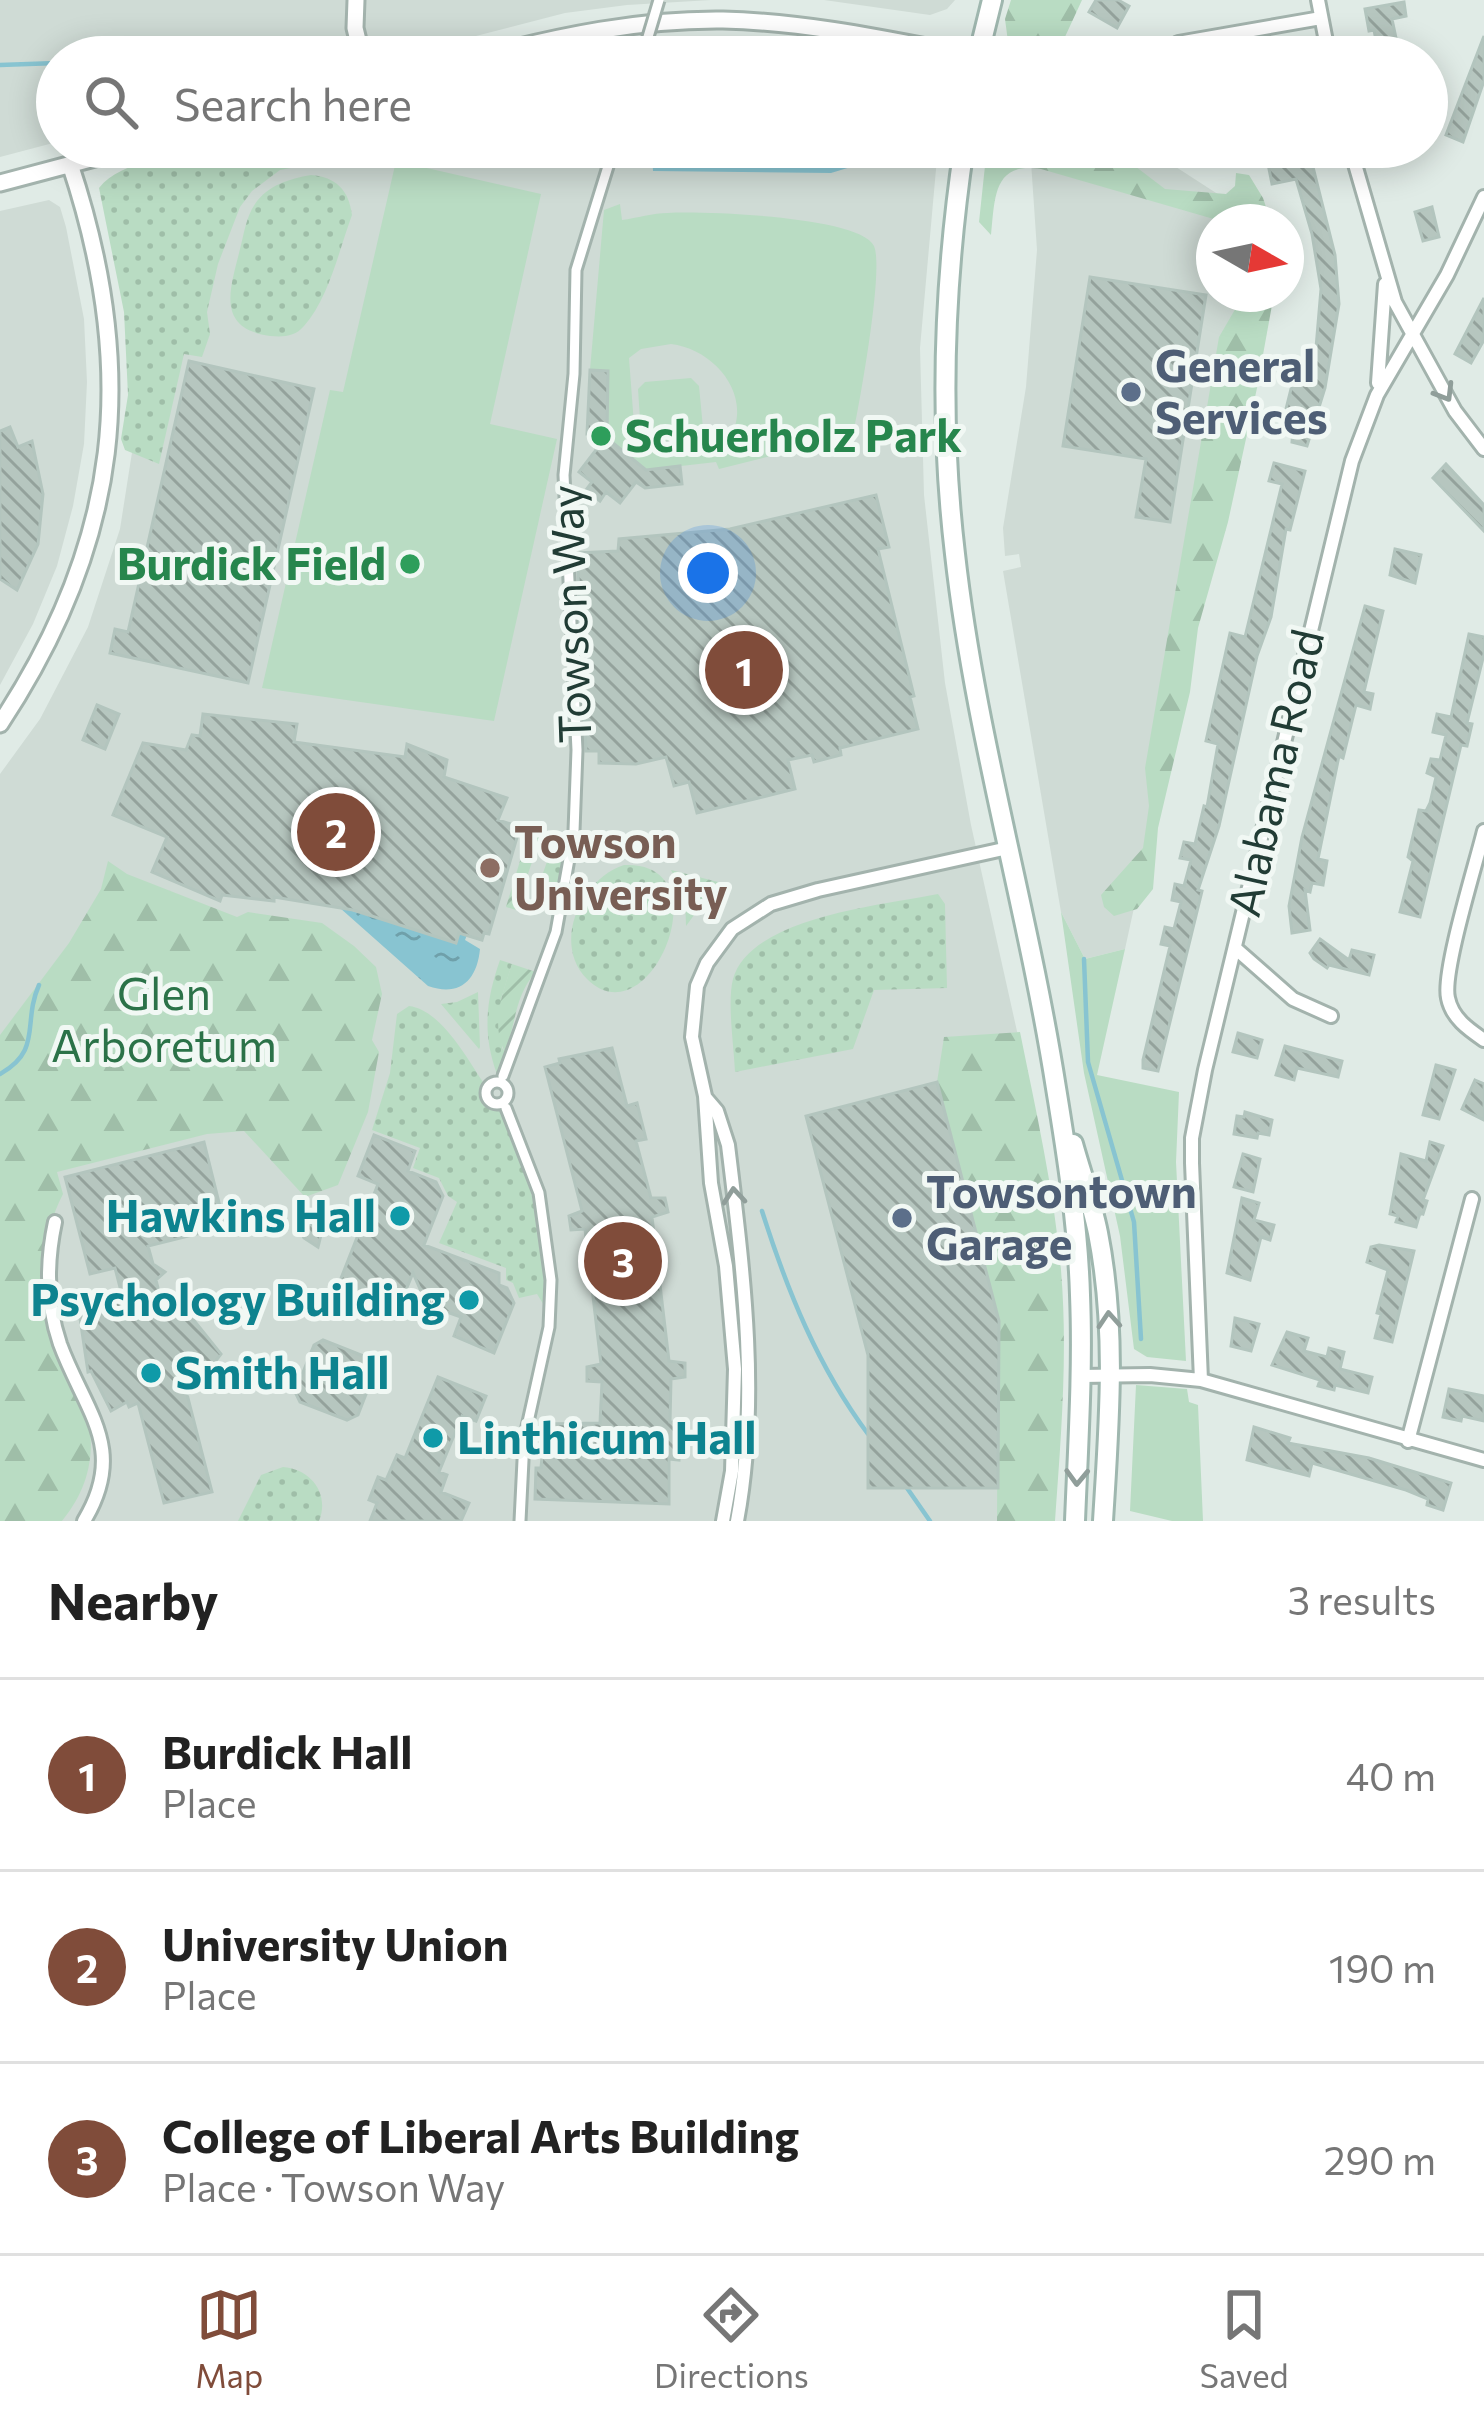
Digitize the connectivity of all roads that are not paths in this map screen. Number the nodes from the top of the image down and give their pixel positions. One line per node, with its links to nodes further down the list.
1 (356, 0): 6 (street)
2 (659, 0): 8 (street, bridge)
3 (992, 0): 10 (main road)
4 (1318, 0): 5 (street)
5 (1321, 18): 11 (street); 12 (street)
6 (358, 36)
7 (571, 36): 9 (street)
8 (648, 36)
9 (864, 36)
10 (983, 36)
11 (1218, 36)
12 (1325, 36)
13 (55, 168): 18 (street)
14 (71, 168): 24 (street)
15 (608, 168): 30 (street, Towson Way)
16 (962, 168): 26 (main road)
17 (1356, 168): 20 (street)
18 (0, 183)
19 (1484, 196): 21 (street, Alabama Road)
20 (1385, 277): 21 (street); 22 (street)
21 (1410, 334): 22 (street, Alabama Road); 23 (street, one-way to 23)
22 (1377, 395): 27 (street, Alabama Road)
23 (1484, 449)
24 (0, 724)
25 (1484, 831): 29 (street)
26 (1008, 848): 31 (main road); 32 (street)
27 (1234, 948): 28 (street); 38 (street, Alabama Road)
28 (1331, 1016)
29 (1484, 1040)
30 (503, 1076)
31 (1056, 1087): 36 (main road); 37 (main road, one-way to 31)
32 (705, 1096): 43 (street); 44 (street, one-way to 32)
33 (501, 1106): 42 (street)
34 (1472, 1198): 39 (street)
35 (56, 1222): 41 (street)
36 (1081, 1376): 37 (street); 45 (main road, one-way to 45)
37 (1112, 1376): 38 (street); 46 (main road)
38 (1201, 1380): 39 (street)
39 (1408, 1441): 40 (street)
40 (1484, 1460)
41 (85, 1521)
42 (520, 1521)
43 (722, 1521)
44 (737, 1521)
45 (1075, 1521)
46 (1103, 1521)

